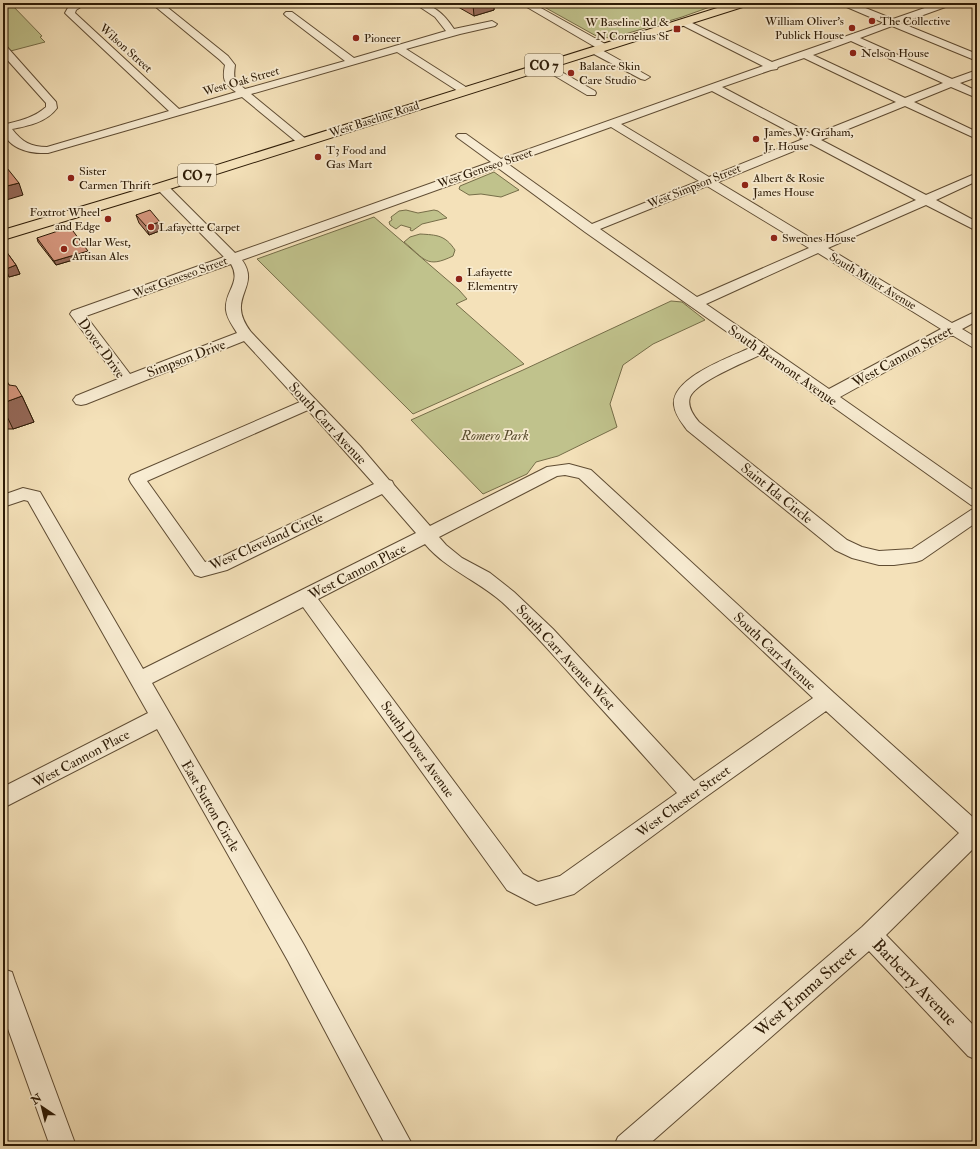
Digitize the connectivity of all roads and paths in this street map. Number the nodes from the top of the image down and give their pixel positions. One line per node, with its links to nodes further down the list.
1 (82, 3): 35 (street, Wilson Street)
2 (156, 3): 32 (street)
3 (361, 3): 4 (street)
4 (373, 3)
5 (420, 3): 16 (street)
6 (525, 3): 19 (street)
7 (745, 3): 13 (main road, West Baseline Road / CO 7)
8 (844, 3): 14 (street)
9 (948, 3): 14 (street, West Geneseo Street)
10 (971, 3): 11 (street)
11 (977, 5)
12 (288, 14): 23 (street)
13 (683, 22): 19 (main road, West Baseline Road / CO 7); 25 (street)
14 (893, 23): 17 (street, West Geneseo Street); 22 (street)
15 (492, 24): 16 (street, West Oak Street)
16 (452, 33): 18 (street, West Oak Street)
17 (853, 38): 21 (street, West Geneseo Street); 28 (street)
18 (399, 48): 23 (street, West Oak Street); 30 (street)
19 (598, 48): 24 (main road, West Baseline Road / CO 7); 27 (street)
20 (3, 49): 37 (street)
21 (806, 55): 25 (street, West Geneseo Street); 34 (street)
22 (977, 58)
23 (353, 62): 32 (street, West Oak Street)
24 (544, 66): 30 (main road, West Baseline Road / CO 7); 31 (street)
25 (773, 67): 29 (street, West Geneseo Street)
26 (977, 73): 28 (street, West Simpson Street)
27 (645, 78)
28 (952, 84): 33 (street); 34 (street, West Simpson Street)
29 (713, 87): 36 (street, West Geneseo Street); 40 (street)
30 (464, 91): 41 (main road, West Baseline Road / CO 7)
31 (591, 93)
32 (243, 94): 35 (street, West Oak Street); 41 (street)
33 (977, 95)
34 (906, 102): 39 (street); 40 (street, West Simpson Street)
35 (177, 113): 37 (street, West Oak Street)
36 (612, 123): 42 (street, West Geneseo Street); 44 (street, South Miller Avenue)
37 (4, 128)
38 (462, 136): 42 (street, South Bermont Avenue)
39 (977, 136)
40 (811, 139): 44 (street, West Simpson Street); 46 (street)
41 (303, 142): 45 (main road, West Baseline Road / CO 7)
42 (498, 164): 48 (street, South Bermont Avenue); 51 (street, West Geneseo Street)
43 (977, 177): 46 (street)
44 (707, 181): 48 (street, West Simpson Street); 50 (street, South Miller Avenue)
45 (162, 187): 49 (main road, West Baseline Road / CO 7); 51 (street)
46 (925, 200): 47 (street); 50 (street)
47 (977, 227)
48 (590, 229): 52 (street, South Bermont Avenue)
49 (3, 235)
50 (819, 248): 52 (street); 55 (street, South Miller Avenue)
51 (233, 258): 53 (street, West Geneseo Street); 56 (street, South Carr Avenue)
52 (696, 303): 58 (street, South Bermont Avenue)
53 (77, 314): 59 (street, Dover Drive)
54 (977, 315): 55 (street, West Cannon Street)
55 (951, 329): 57 (street, South Miller Avenue); 60 (street, West Cannon Street)
56 (246, 335): 59 (street, Simpson Drive); 62 (street, South Carr Avenue)
57 (977, 344)
58 (760, 349): 60 (street, South Bermont Avenue); 67 (street, Saint Ida Circle)
59 (127, 381): 61 (street, Dover Drive)
60 (827, 397): 66 (street, South Bermont Avenue)
61 (81, 400)
62 (310, 403): 64 (street, South Carr Avenue); 64 (street, West Cleveland Circle)
63 (576, 470): 68 (street, West Cannon Place); 71 (street, South Carr Avenue)
64 (386, 486): 68 (street, South Carr Avenue)
65 (3, 501): 70 (street, East Sutton Circle)
66 (977, 501)
67 (977, 514)
68 (429, 535): 69 (street, West Cannon Place); 73 (street, South Carr Avenue West)
69 (306, 598): 70 (street, West Cannon Place); 76 (street, South Dover Avenue)
70 (139, 680): 72 (street, East Sutton Circle)
71 (827, 700): 73 (street, West Chester Street); 75 (street, South Carr Avenue)
72 (160, 717): 74 (street, West Cannon Place); 81 (street, East Sutton Circle)
73 (692, 794): 76 (street, West Chester Street)
74 (3, 798)
75 (976, 832): 77 (street, West Emma Street)
76 (536, 894)
77 (870, 935): 79 (street, Barberry Avenue); 82 (street, West Emma Street)
78 (4, 987): 80 (street)
79 (977, 1047)
80 (63, 1146)
81 (400, 1146)
82 (627, 1146)

